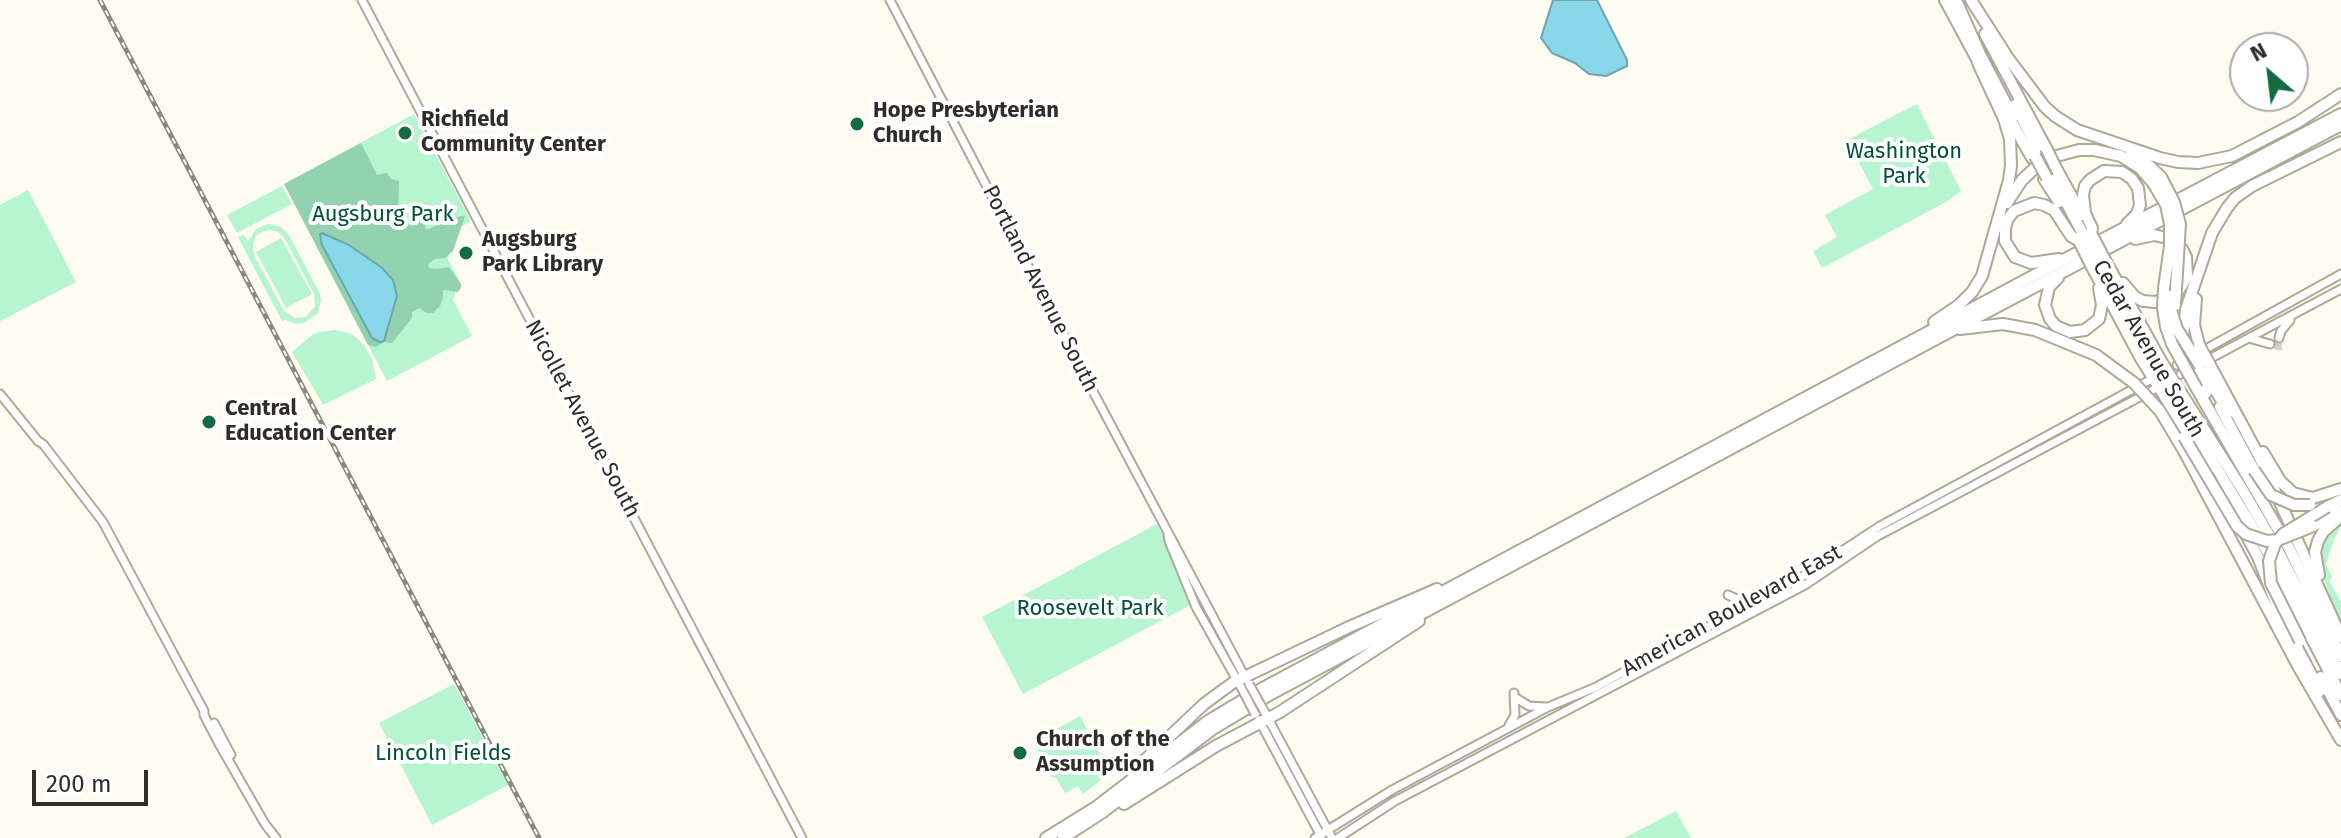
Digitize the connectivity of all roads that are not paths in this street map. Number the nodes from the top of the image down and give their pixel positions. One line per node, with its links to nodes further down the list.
1 (362, 0): 78 (main road, Nicollet Avenue South)
2 (890, 0): 61 (main road, Portland Avenue South)
3 (1945, 0): 8 (highway)
4 (1958, 0): 8 (highway)
5 (1969, 0): 8 (highway); 10 (highway)
6 (2341, 103): 10 (highway); 15 (highway)
7 (2341, 125): 11 (highway)
8 (2021, 129): 12 (highway, Cedar Avenue South, bridge); 17 (highway)
9 (2341, 139): 11 (highway); 14 (highway)
10 (2111, 143): 13 (highway)
11 (2263, 167): 18 (highway)
12 (2050, 176): 16 (highway, Cedar Avenue South); 16 (highway)
13 (2156, 181): 17 (highway); 28 (highway, bridge); 44 (highway, bridge)
14 (2220, 220): 28 (highway); 28 (highway)
15 (2115, 234): 16 (highway); 19 (highway)
16 (2085, 238): 19 (highway); 20 (highway, Cedar Avenue South, bridge)
17 (1991, 247): 30 (highway)
18 (2110, 247): 19 (highway); 20 (highway)
19 (2071, 262): 20 (highway); 24 (highway); 30 (highway)
20 (2099, 263): 29 (highway); 56 (highway, Cedar Avenue South); 60 (highway, Cedar Avenue South)
21 (2341, 274): 31 (main road)
22 (2341, 290): 23 (main road)
23 (2292, 317): 25 (main road); 26 (main road)
24 (1951, 331): 38 (highway, bridge); 51 (highway)
25 (2279, 338)
26 (2250, 339): 27 (main road); 33 (main road)
27 (2270, 344)
28 (2191, 349): 32 (highway, bridge)
29 (2140, 357): 41 (highway); 48 (highway, bridge)
30 (1876, 361): 50 (highway)
31 (2177, 365)
32 (2204, 368): 35 (highway); 42 (highway); 44 (highway); 45 (highway)
33 (2181, 374)
34 (2148, 381): 49 (main road, American Boulevard East)
35 (2209, 383): 42 (highway, bridge); 45 (highway)
36 (0, 386): 39 (main road)
37 (0, 394): 39 (main road)
38 (2151, 394): 40 (highway); 49 (main road, American Boulevard East)
39 (42, 443): 77 (main road)
40 (2184, 451): 48 (highway, bridge); 59 (highway)
41 (2216, 477): 56 (highway); 67 (highway)
42 (2341, 491)
43 (2341, 500): 64 (highway, bridge)
44 (2264, 505): 58 (highway)
45 (2281, 505): 54 (highway)
46 (2341, 510): 48 (highway)
47 (2341, 516): 54 (highway)
48 (2313, 526)
49 (1827, 566): 53 (main road, American Boulevard East); 57 (main road, American Boulevard East)
50 (1487, 568): 61 (highway); 72 (highway)
51 (1467, 589): 65 (highway); 75 (highway)
52 (1728, 595): 53 (main road)
53 (1764, 597): 57 (main road, American Boulevard East)
54 (2333, 618): 55 (highway)
55 (2341, 637)
56 (2318, 647): 62 (highway, Cedar Avenue South)
57 (1678, 648): 63 (main road, American Boulevard East); 71 (main road, American Boulevard East)
58 (2341, 656)
59 (2298, 666): 68 (highway); 69 (highway)
60 (2341, 674)
61 (1243, 683): 65 (main road, Portland Avenue South, bridge); 72 (highway)
62 (2341, 695)
63 (1548, 707): 66 (main road, American Boulevard East); 66 (main road)
64 (2341, 715)
65 (1261, 716): 73 (main road, Portland Avenue South); 75 (highway); 76 (main road, Portland Avenue South)
66 (1505, 730): 70 (main road, American Boulevard East)
67 (2341, 731)
68 (2341, 740)
69 (2341, 750)
70 (1409, 781): 71 (main road); 74 (main road, American Boulevard East)
71 (1414, 791): 76 (main road, American Boulevard East)
72 (1096, 807): 79 (highway)
73 (1317, 809): 74 (main road); 76 (main road, Portland Avenue South)
74 (1350, 818): 76 (main road, American Boulevard East)
75 (1090, 821): 80 (highway)
76 (1328, 837)
77 (273, 838)
78 (802, 838)
79 (1046, 838)
80 (1063, 838)

